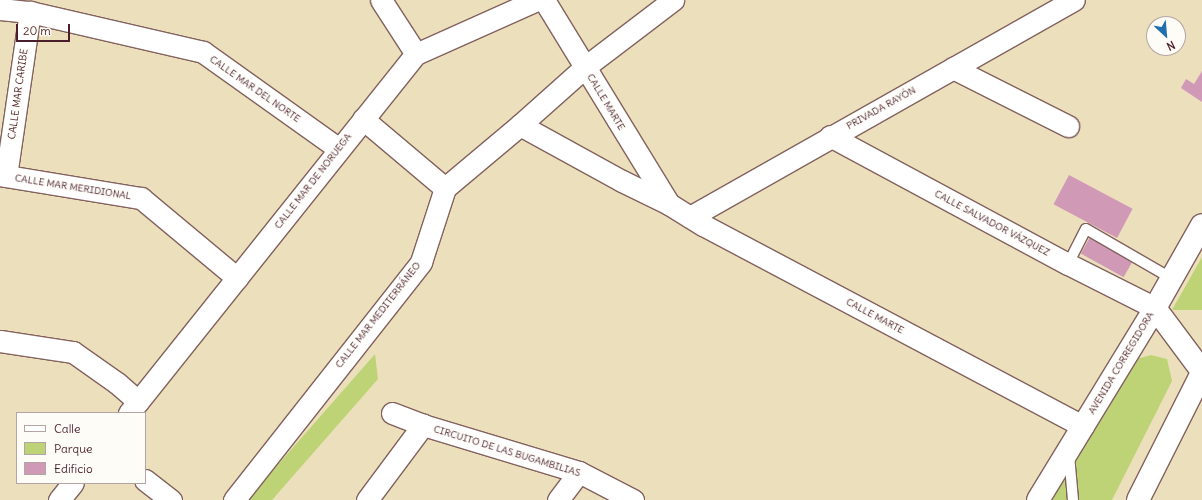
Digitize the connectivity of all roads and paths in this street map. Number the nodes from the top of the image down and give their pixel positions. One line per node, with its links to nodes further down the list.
1 (381, 0): 8 (street)
2 (537, 0): 8 (street, CALLE MAR DE NORUEGA)
3 (544, 0): 9 (street, CALLE MARTE)
4 (1074, 0): 10 (street, PRIVADA RAYÓN)
5 (663, 3): 9 (street)
6 (0, 9): 7 (street, CALLE MAR DEL NORTE)
7 (30, 12): 15 (street, CALLE MAR DEL NORTE); 16 (street, CALLE MAR CARIBE)
8 (416, 54): 11 (street, CALLE MAR DE NORUEGA)
9 (585, 67): 12 (street); 18 (street, CALLE MARTE)
10 (953, 68): 13 (street); 14 (street, PRIVADA RAYÓN)
11 (363, 119): 15 (street, CALLE MAR DE NORUEGA); 17 (street)
12 (520, 125): 17 (street); 18 (street, CALLE MARTE)
13 (1068, 126)
14 (830, 136): 19 (street, PRIVADA RAYÓN); 21 (street, CALLE SALVADOR VÁZQUEZ)
15 (339, 149): 22 (street, CALLE MAR DE NORUEGA)
16 (3, 176): 22 (street, CALLE MAR MERIDIONAL)
17 (445, 188): 38 (street, CALLE MAR MEDITERRÁNEO)
18 (668, 204): 19 (street, CALLE MARTE)
19 (690, 217): 30 (street, CALLE MARTE)
20 (1202, 225): 23 (main road, AVENIDA CORREGIDORA)
21 (1068, 264): 23 (lane); 24 (street, CALLE SALVADOR VÁZQUEZ)
22 (237, 278): 27 (street, CALLE MAR DE NORUEGA)
23 (1171, 278): 24 (main road, AVENIDA CORREGIDORA)
24 (1155, 308): 26 (main road); 30 (main road, AVENIDA CORREGIDORA)
25 (0, 341): 27 (street)
26 (1202, 372): 35 (main road)
27 (134, 407)
28 (392, 413): 29 (street, CIRCUITO DE LAS BUGAMBILIAS)
29 (422, 425): 32 (street, CIRCUITO DE LAS BUGAMBILIAS); 39 (street, CIRCUITO DE LAS BUGAMBILIAS)
30 (1083, 426): 31 (main road, AVENIDA CORREGIDORA)
31 (1068, 451): 42 (main road, AVENIDA CORREGIDORA); 43 (lane)
32 (579, 472): 40 (street); 41 (street, CIRCUITO DE LAS BUGAMBILIAS)
33 (146, 481): 37 (street)
34 (72, 484): 36 (street)
35 (1141, 499)
36 (59, 500)
37 (171, 500)
38 (234, 500)
39 (367, 500)
40 (558, 500)
41 (633, 500)
42 (1038, 500)
43 (1073, 500)

